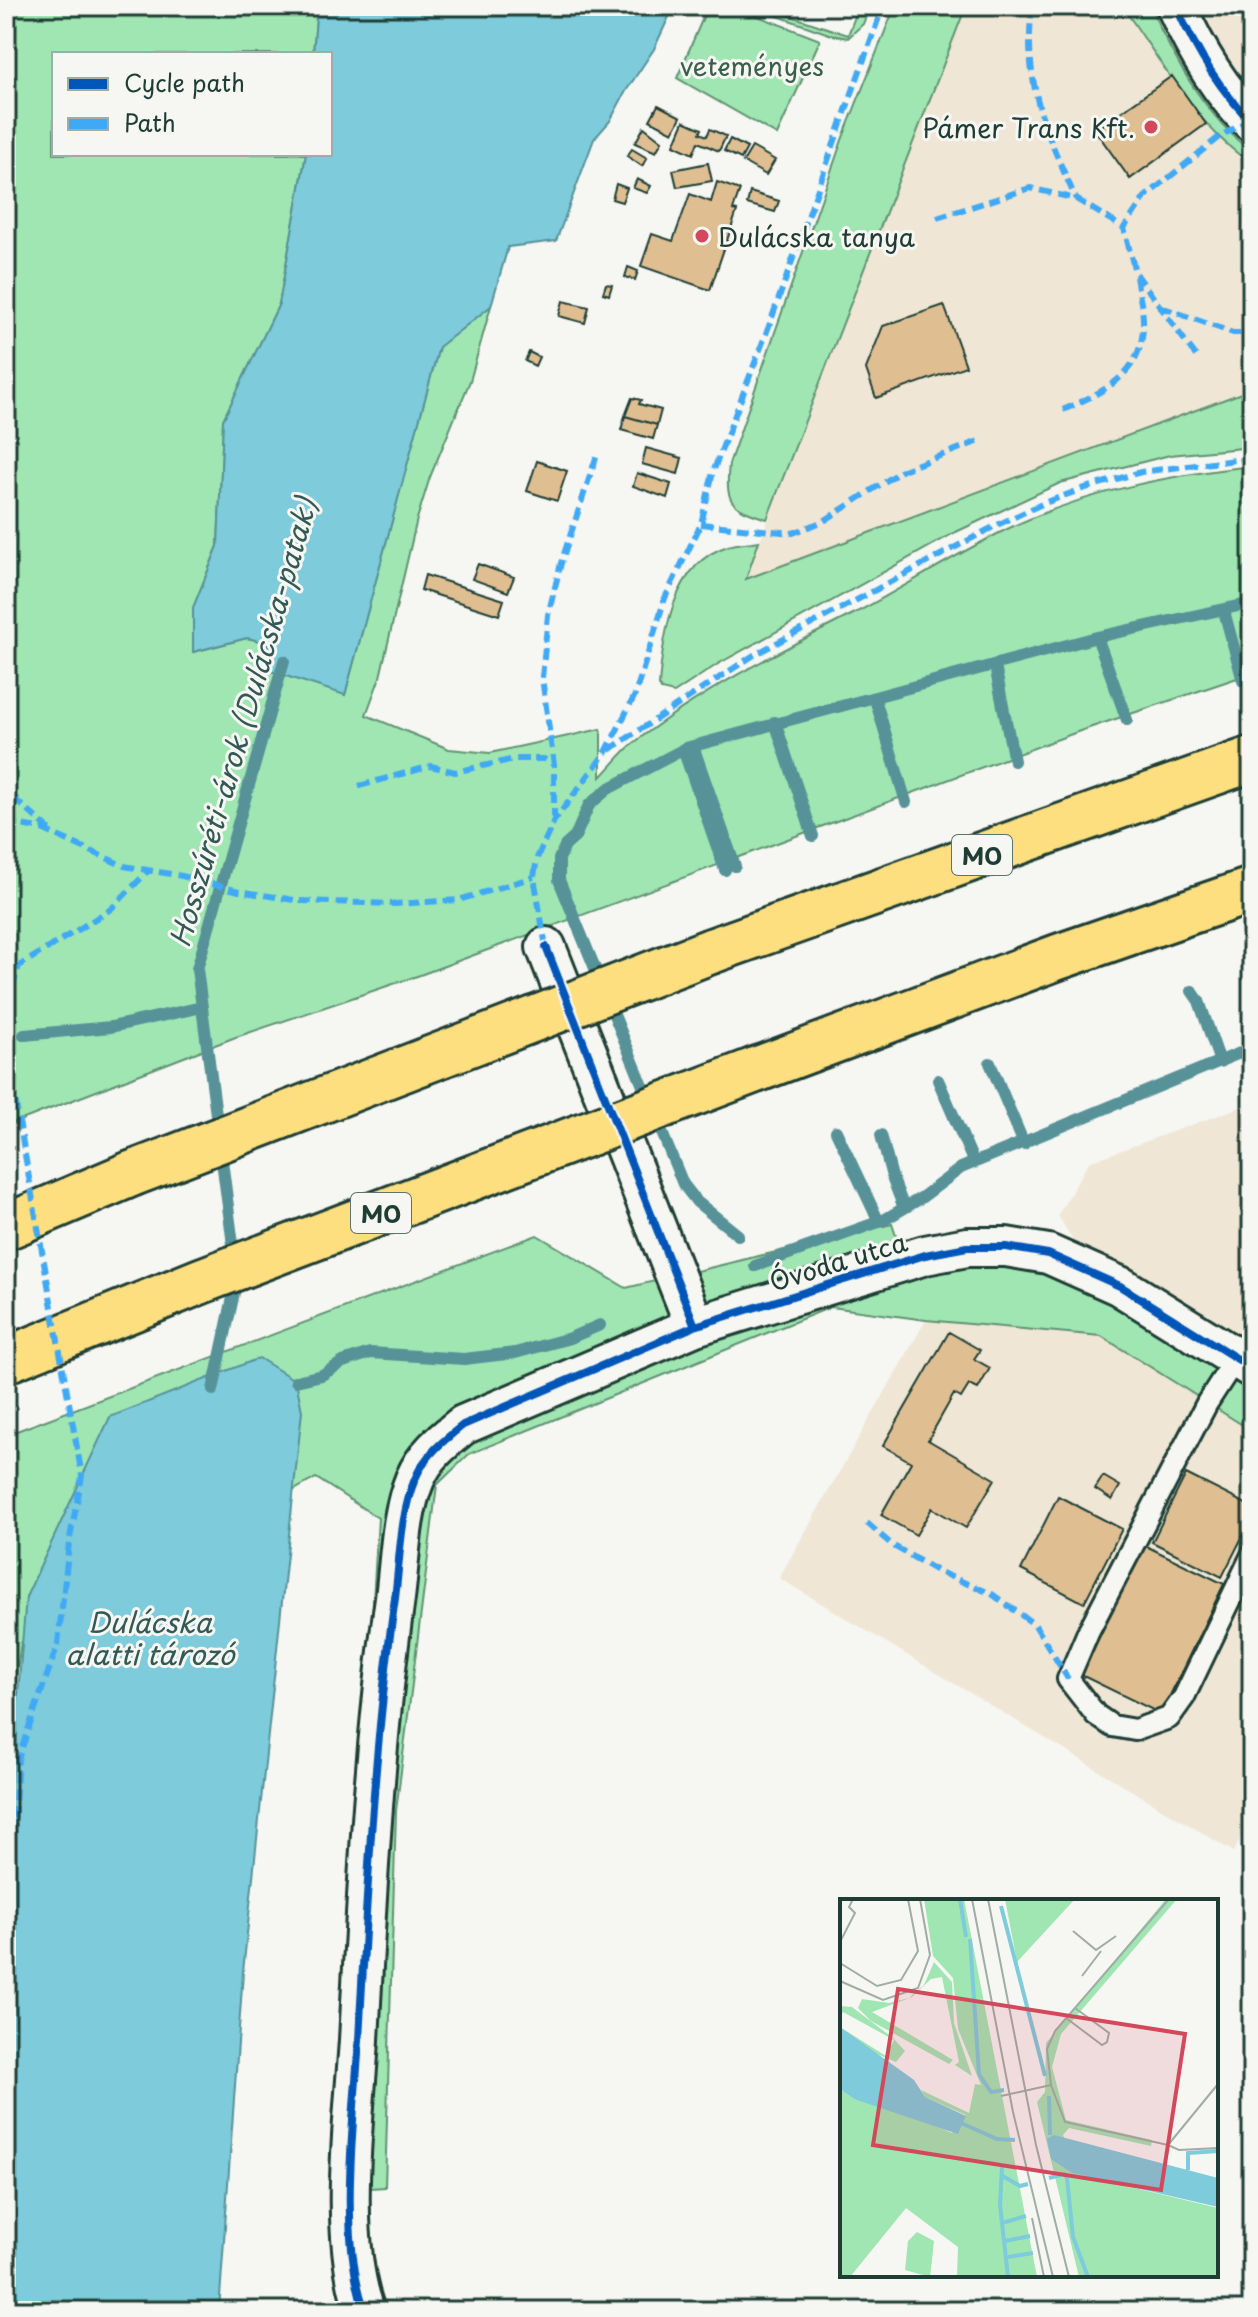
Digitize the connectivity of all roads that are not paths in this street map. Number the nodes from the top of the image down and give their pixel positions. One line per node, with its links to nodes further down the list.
1 (1176, 6): 2 (street)
2 (1252, 122)
3 (1252, 759): 6 (highway, M0, bridge)
4 (1252, 890): 10 (highway, M0, bridge)
5 (546, 947): 9 (street)
6 (131, 1174): 7 (highway); 8 (highway, M0)
7 (6, 1202)
8 (6, 1227)
9 (695, 1326): 11 (street, Óvoda utca); 13 (street, Óvoda utca)
10 (6, 1360)
11 (1244, 1363): 12 (lane)
12 (1252, 1555)
13 (365, 2311)

